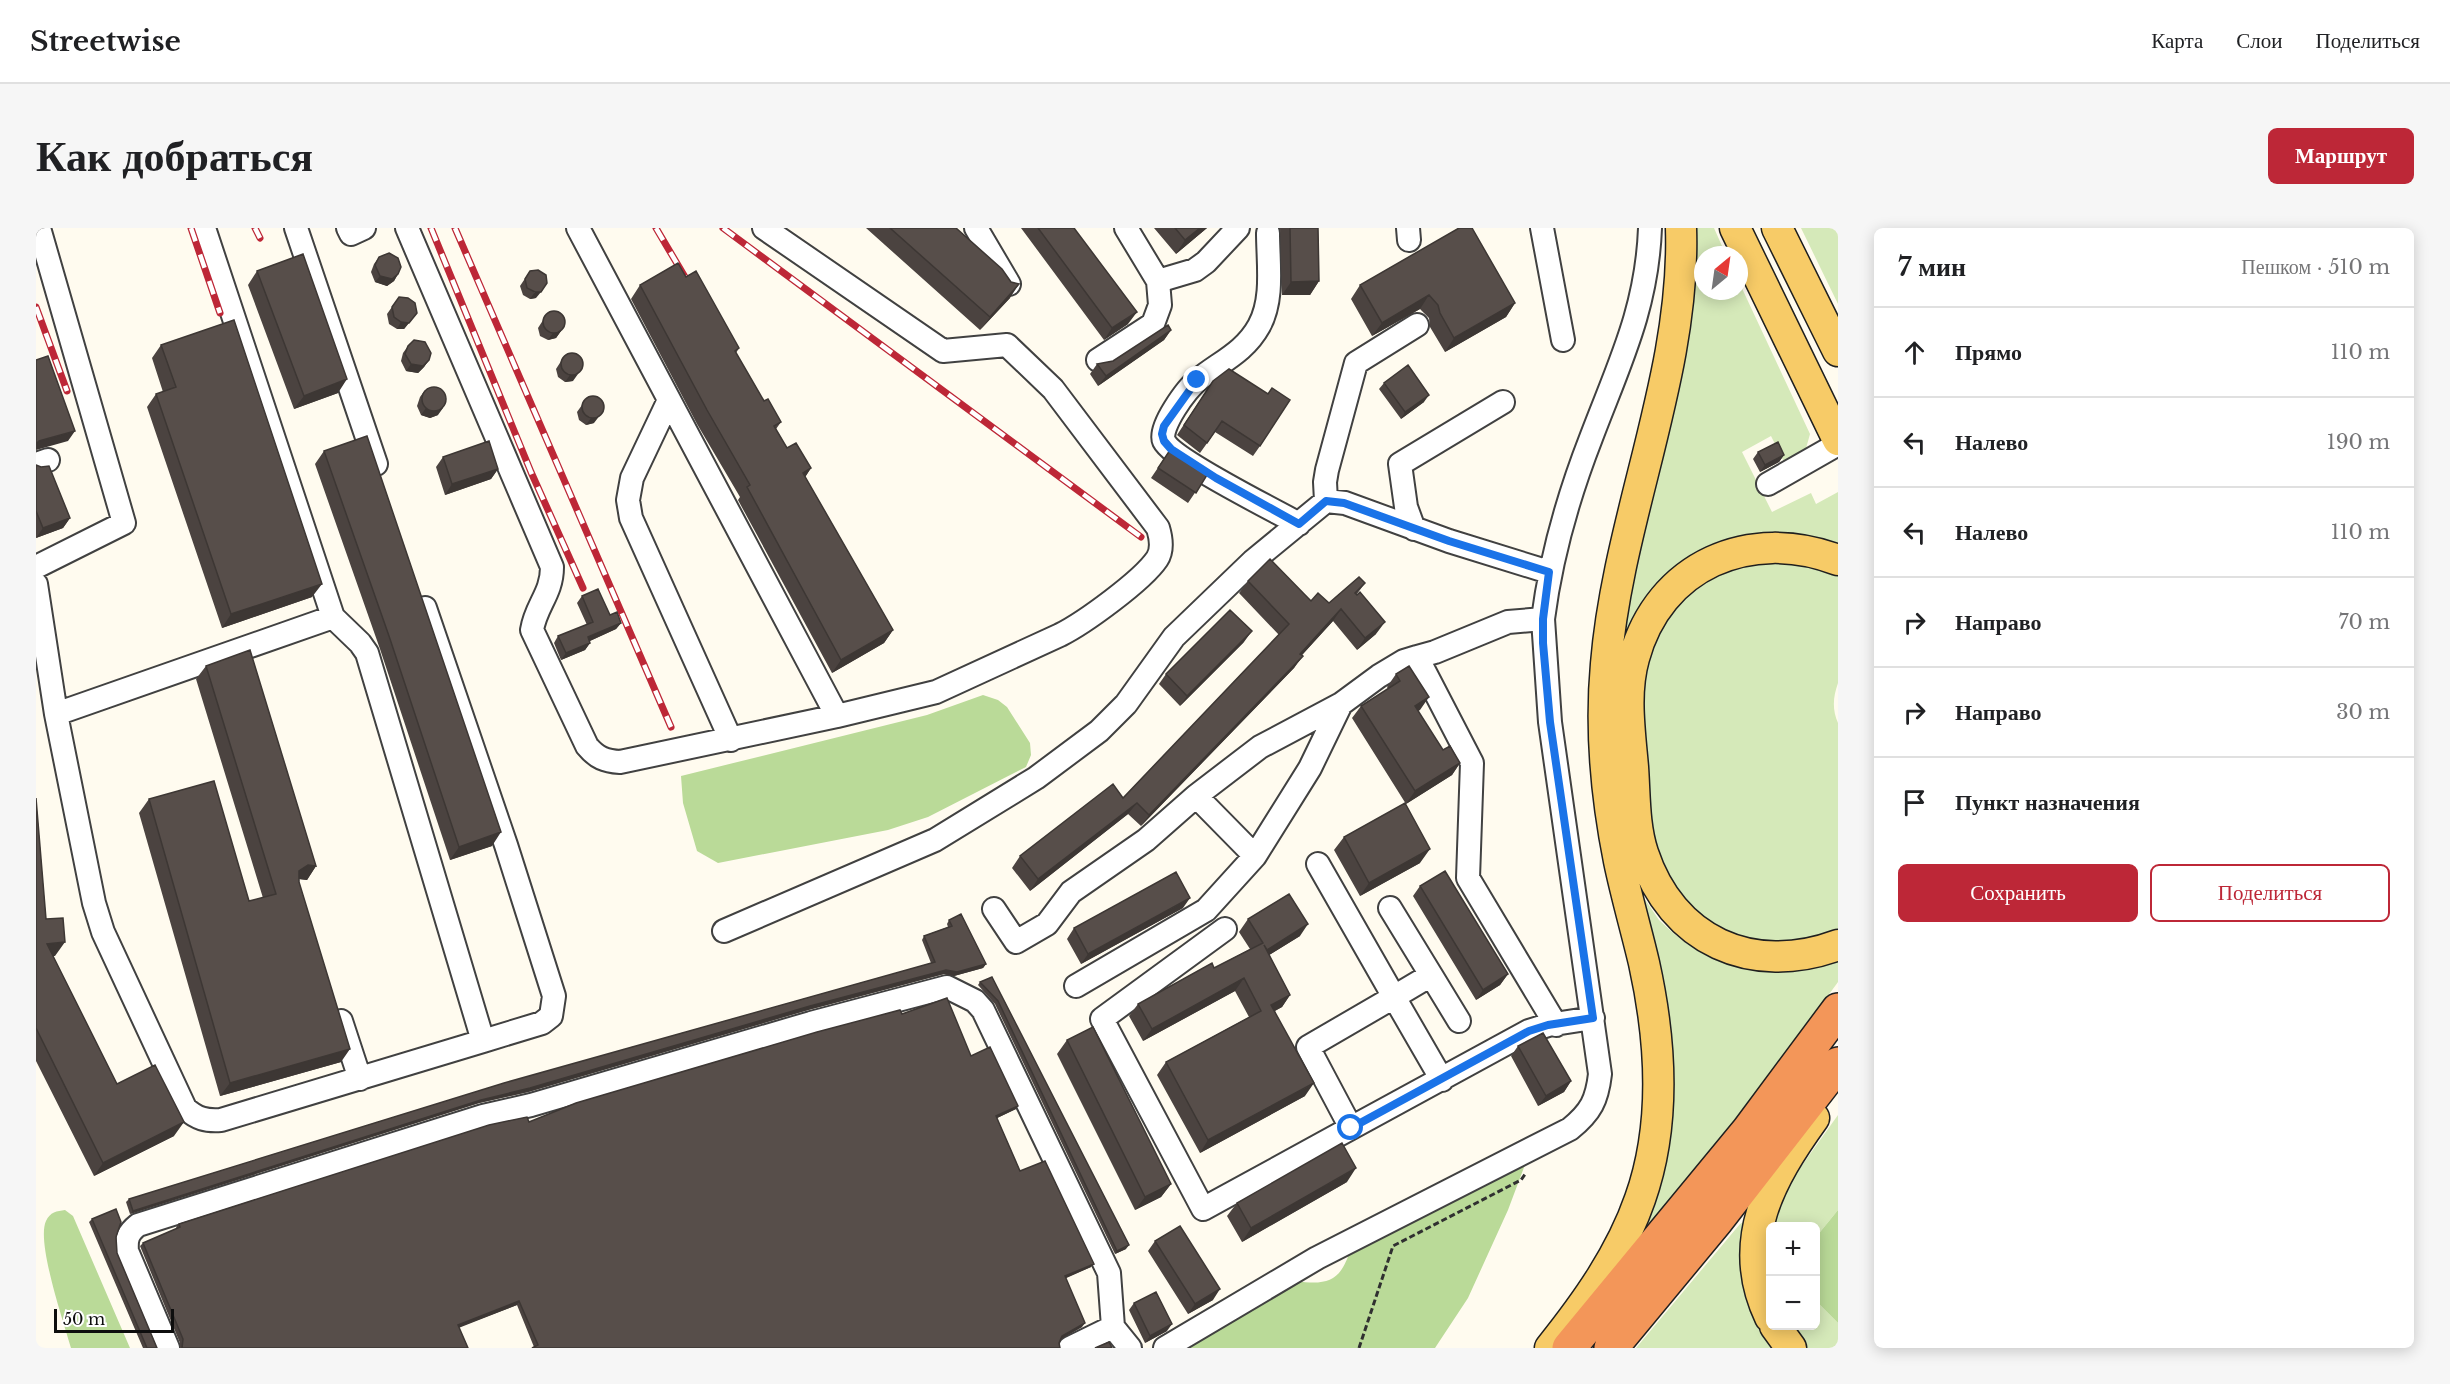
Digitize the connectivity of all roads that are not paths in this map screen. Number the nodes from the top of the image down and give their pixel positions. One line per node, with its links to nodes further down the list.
1 (39, 228): 33 (lane)
2 (204, 228): 37 (lane)
3 (296, 228): 27 (lane)
4 (348, 228): 5 (lane)
5 (364, 228)
6 (407, 228): 43 (lane)
7 (578, 228): 24 (lane)
8 (764, 228): 42 (lane)
9 (976, 228): 19 (lane)
10 (1126, 228): 18 (lane)
11 (1238, 228): 18 (lane)
12 (1542, 228): 21 (lane)
13 (1650, 228): 34 (lane)
14 (1681, 228): 73 (main road)
15 (1735, 228): 26 (main road)
16 (1777, 228): 22 (main road)
17 (1269, 233): 30 (lane)
18 (1158, 282): 23 (lane)
19 (1009, 284)
20 (1417, 325): 29 (lane)
21 (1563, 340)
22 (1838, 351)
23 (1098, 360)
24 (669, 400): 42 (lane); 43 (lane)
25 (1503, 402): 31 (lane)
26 (1838, 442): 28 (lane)
27 (382, 483)
28 (1768, 484)
29 (1326, 501): 30 (lane); 31 (lane)
30 (1299, 524): 50 (lane)
31 (1414, 529): 34 (lane)
32 (1838, 560): 51 (main road)
33 (36, 567)
34 (1549, 572): 38 (lane)
35 (36, 584): 41 (lane)
36 (417, 585): 60 (lane)
37 (333, 617): 41 (lane); 60 (lane)
38 (1543, 619): 39 (lane); 57 (lane)
39 (1417, 657): 40 (lane); 59 (lane)
40 (1341, 704): 44 (lane); 45 (lane)
41 (56, 714): 62 (lane)
42 (837, 716): 43 (lane)
43 (731, 740)
44 (1196, 796): 45 (lane); 48 (lane)
45 (1255, 856): 53 (lane)
46 (1318, 864): 54 (lane)
47 (1390, 908): 52 (lane)
48 (994, 909)
49 (1225, 929): 65 (lane)
50 (724, 931)
51 (1838, 945)
52 (1431, 975): 54 (lane); 58 (lane)
53 (1076, 986)
54 (1394, 997): 63 (lane); 65 (lane)
55 (336, 1002): 62 (lane)
56 (1838, 1010): 74 (highway)
57 (1593, 1018): 59 (lane); 72 (lane)
58 (1459, 1021)
59 (1556, 1024): 63 (lane)
60 (483, 1041): 62 (lane)
61 (1838, 1064): 75 (highway)
62 (360, 1079)
63 (1442, 1080): 65 (lane)
64 (1838, 1086): 66 (main road)
65 (1351, 1128)
66 (1766, 1308)
67 (1113, 1327): 69 (lane); 70 (lane); 71 (lane)
68 (1778, 1330): 76 (main road)
69 (168, 1348)
70 (1070, 1348)
71 (1130, 1348)
72 (1165, 1348)
73 (1550, 1348)
74 (1569, 1348)
75 (1611, 1348)
76 (1791, 1348)

